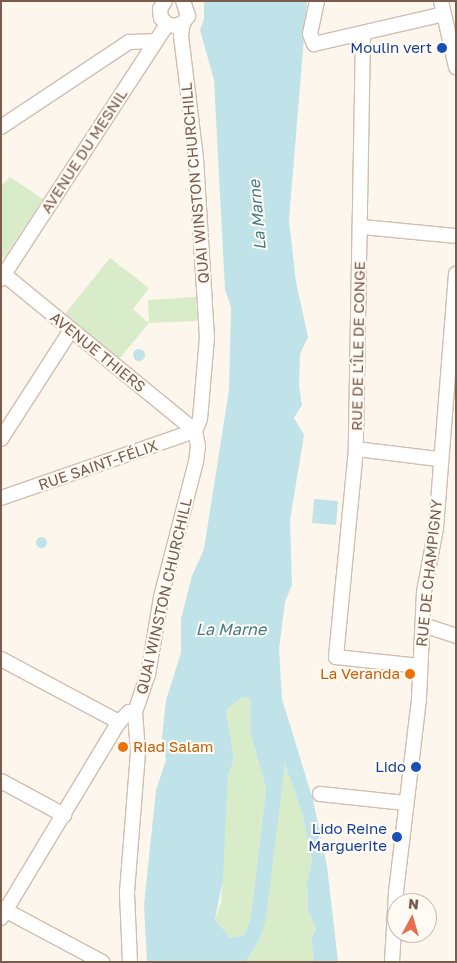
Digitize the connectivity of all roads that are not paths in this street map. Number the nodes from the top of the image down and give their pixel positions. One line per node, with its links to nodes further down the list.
1 (183, 1): 5 (street, QUAI WINSTON CHURCHILL)
2 (317, 1): 7 (street)
3 (160, 2): 6 (street)
4 (442, 7): 7 (street); 9 (street)
5 (183, 23): 6 (street); 16 (street, QUAI WINSTON CHURCHILL)
6 (167, 24): 8 (street, AVENUE DU MESNIL)
7 (363, 34): 11 (street, RUE DE L'ÎLE DE CONGE)
8 (154, 41): 10 (street); 14 (street, AVENUE DU MESNIL)
9 (456, 67)
10 (1, 127)
11 (361, 227): 12 (street); 18 (street, RUE DE L'ÎLE DE CONGE)
12 (456, 236)
13 (456, 274): 19 (street, RUE DE CHAMPIGNY)
14 (2, 275): 15 (street, AVENUE THIERS)
15 (71, 330): 16 (street, AVENUE THIERS); 17 (street)
16 (195, 431): 20 (street, RUE SAINT-FÉLIX); 25 (street, QUAI WINSTON CHURCHILL)
17 (1, 439)
18 (356, 449): 19 (street); 24 (street, RUE DE L'ÎLE DE CONGE)
19 (439, 459): 21 (street, RUE DE CHAMPIGNY)
20 (1, 498)
21 (423, 625): 22 (street); 24 (street, RUE DE CHAMPIGNY)
22 (456, 636)
23 (1, 659): 26 (street)
24 (420, 666): 29 (street, RUE DE CHAMPIGNY)
25 (135, 712): 26 (street); 33 (street, QUAI WINSTON CHURCHILL)
26 (119, 722): 30 (street)
27 (1, 781): 30 (street)
28 (320, 794): 29 (street)
29 (406, 803): 34 (street, RUE DE CHAMPIGNY)
30 (64, 815): 31 (street)
31 (3, 912): 32 (street)
32 (102, 962)
33 (130, 962)
34 (392, 962)

